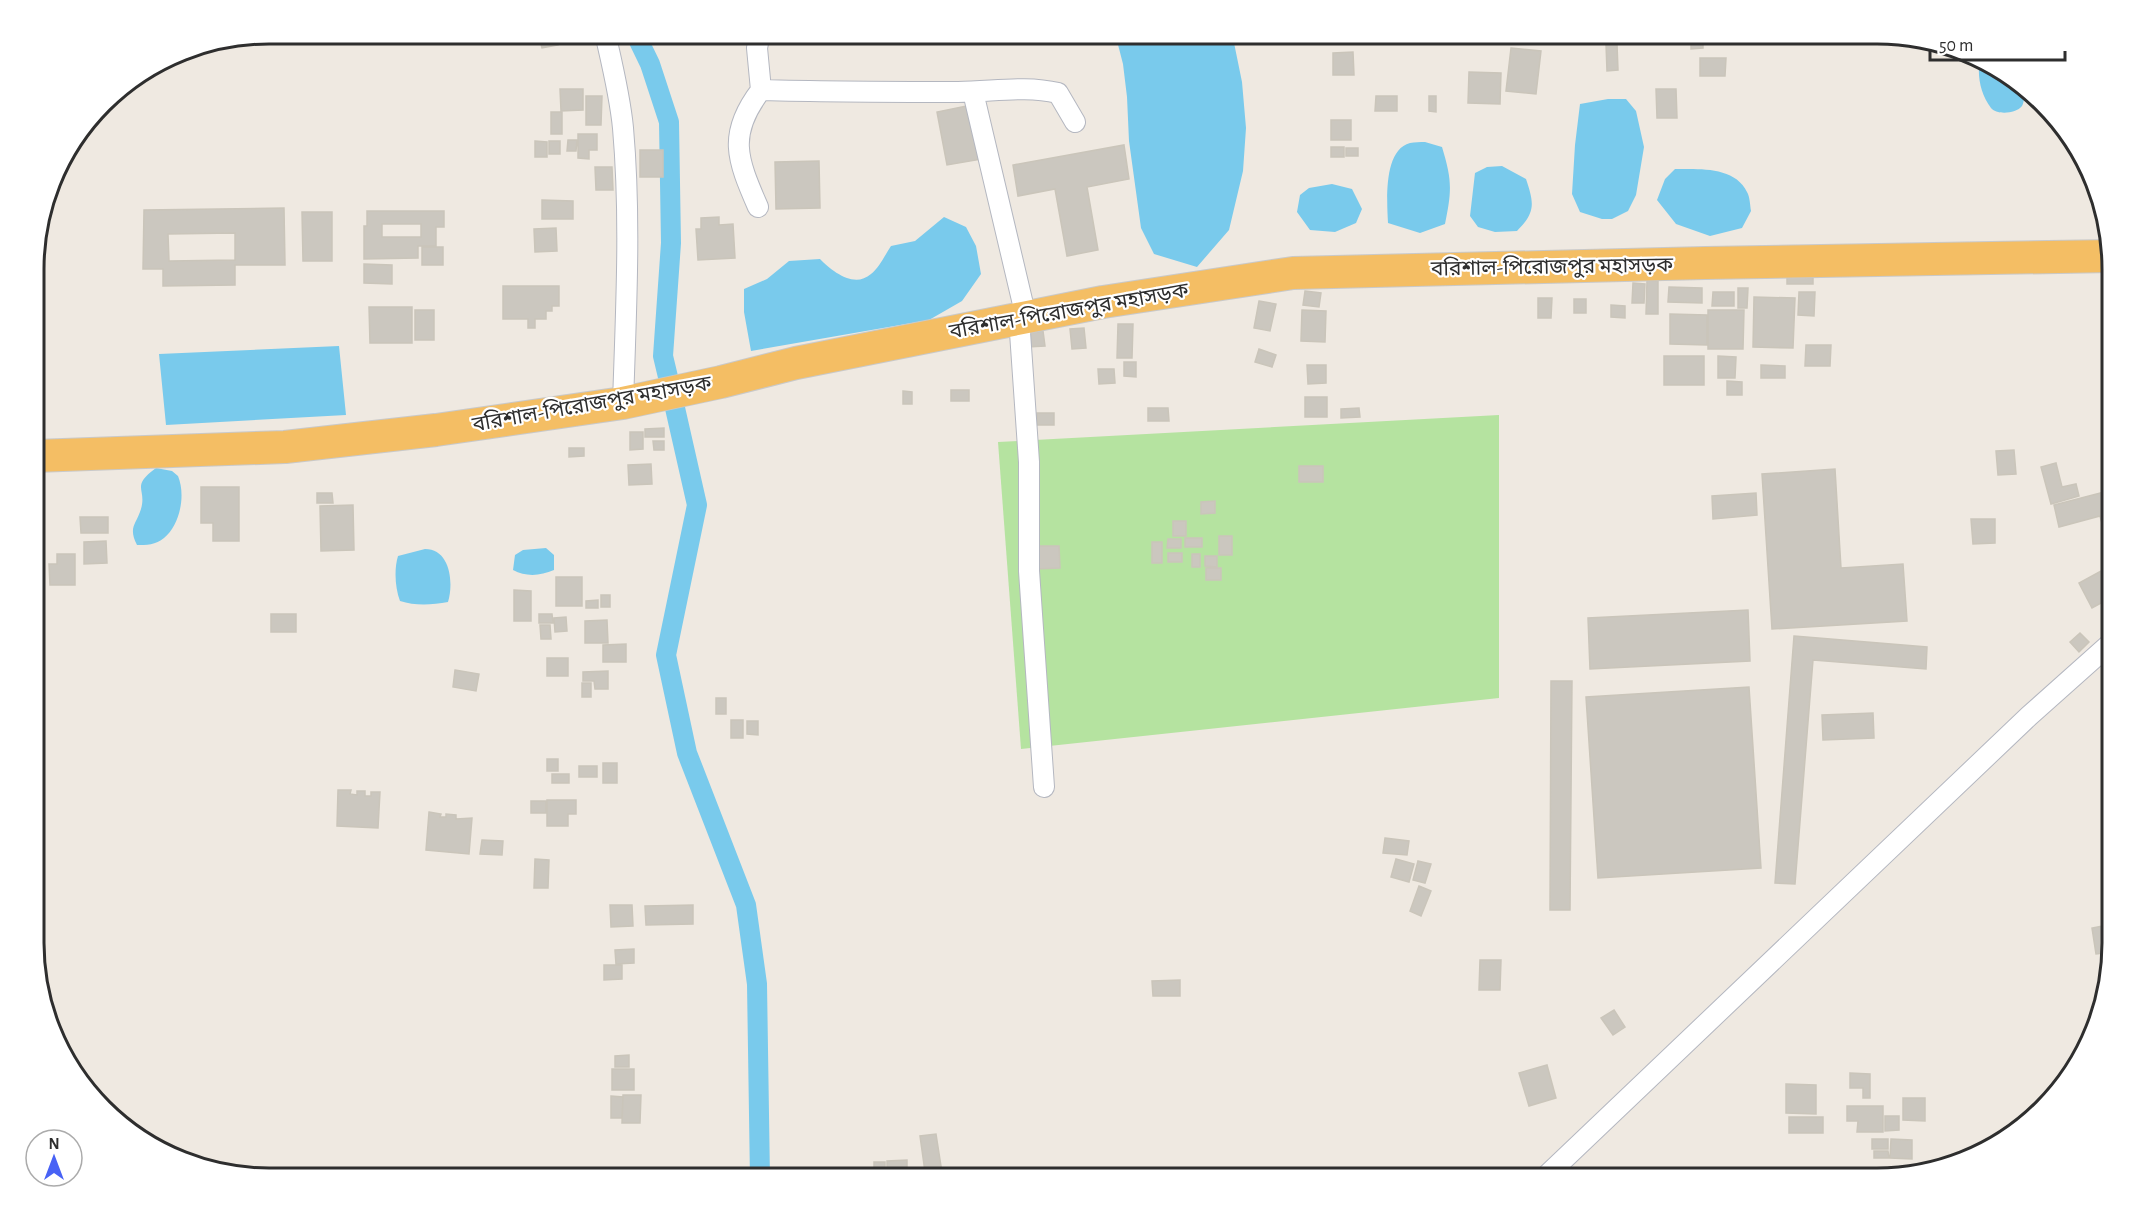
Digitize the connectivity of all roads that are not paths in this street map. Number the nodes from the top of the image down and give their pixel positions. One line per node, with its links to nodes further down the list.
1 (607, 44): 9 (street)
2 (758, 44): 3 (street)
3 (761, 90): 4 (street); 6 (street)
4 (973, 92): 5 (street); 8 (street)
5 (1075, 122)
6 (758, 207)
7 (2102, 256): 8 (highway, বরিশাল-পিরোজপুর মহাসড়ক)
8 (1023, 318): 9 (highway, বরিশাল-পিরোজপুর মহাসড়ক); 12 (street)
9 (623, 403): 10 (highway, বরিশাল-পিরোজপুর মহাসড়ক)
10 (44, 456)
11 (2102, 651): 13 (street)
12 (1044, 787)
13 (1555, 1168)

